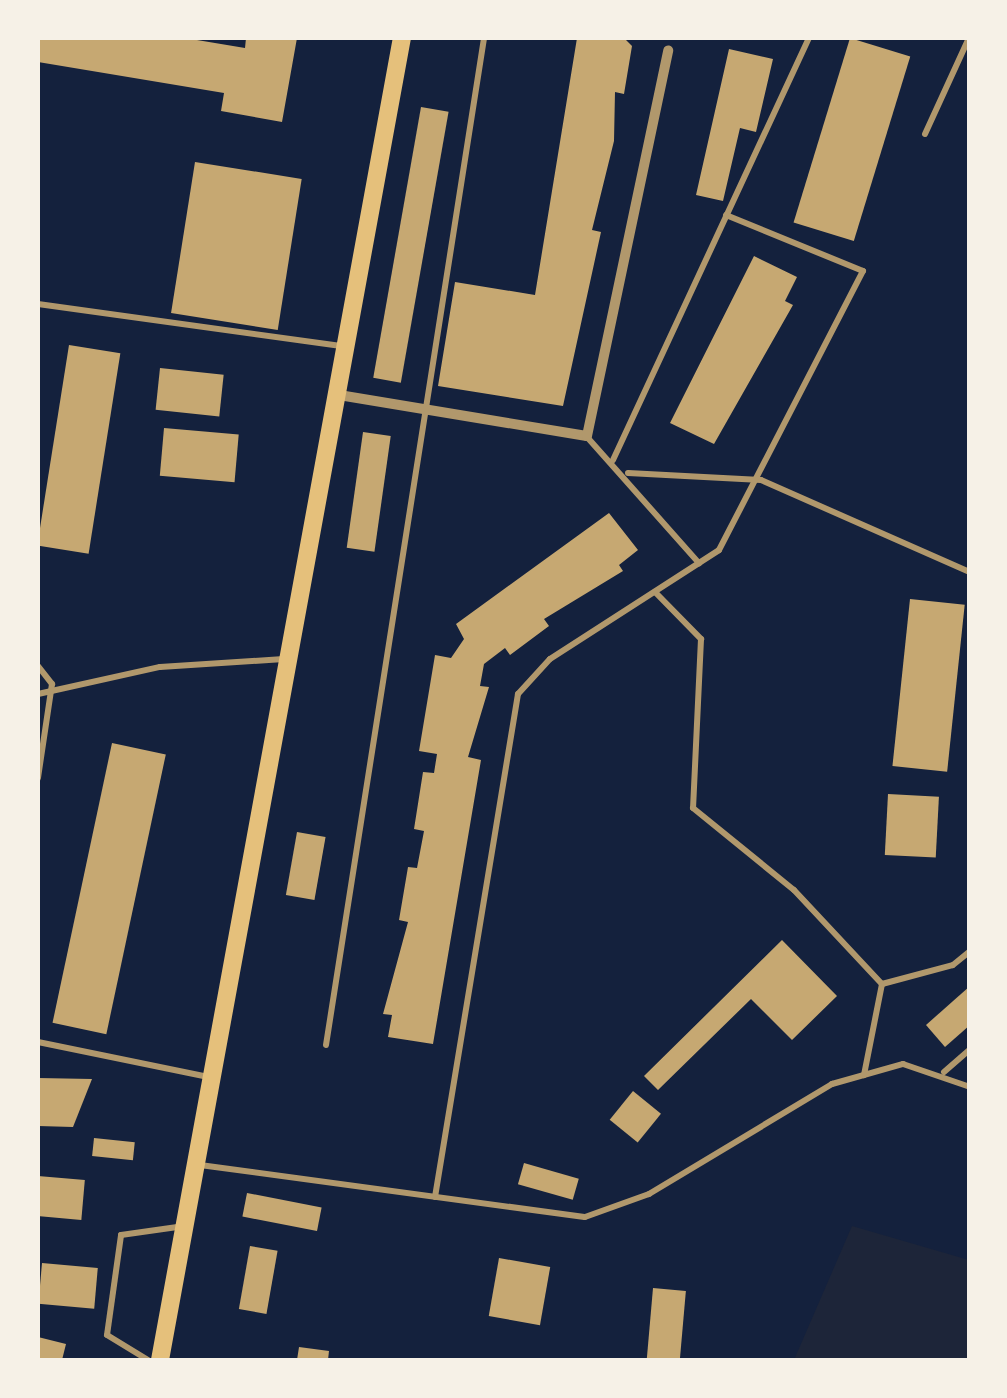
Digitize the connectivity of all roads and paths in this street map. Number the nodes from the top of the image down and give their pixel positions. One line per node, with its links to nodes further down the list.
1 (402, 38): 9 (main road)
2 (484, 38): 11 (lane)
3 (809, 38): 7 (lane)
4 (969, 38): 6 (lane)
5 (668, 50): 12 (street)
6 (925, 134)
7 (726, 216): 13 (lane); 15 (lane)
8 (38, 304): 9 (lane)
9 (348, 347): 10 (main road)
10 (339, 395): 11 (street); 19 (main road)
11 (419, 408): 12 (street); 27 (lane)
12 (586, 436): 13 (lane)
13 (613, 460): 14 (lane)
14 (628, 473): 15 (lane); 16 (lane)
15 (761, 480): 16 (lane); 17 (lane)
16 (698, 563): 18 (lane)
17 (970, 572)
18 (655, 592): 25 (lane); 34 (lane)
19 (285, 659): 21 (lane); 31 (main road)
20 (38, 666): 21 (lane)
21 (52, 684): 22 (lane); 23 (lane)
22 (38, 694)
23 (38, 778)
24 (970, 951): 25 (lane)
25 (882, 984): 30 (lane)
26 (38, 1042): 31 (lane)
27 (326, 1044)
28 (970, 1049): 29 (lane)
29 (944, 1072): 30 (lane); 32 (lane)
30 (864, 1075): 34 (lane)
31 (214, 1078): 33 (main road)
32 (970, 1086)
33 (199, 1164): 34 (lane); 35 (main road)
34 (435, 1196)
35 (187, 1225): 36 (lane); 37 (main road)
36 (148, 1360)
37 (160, 1360)

